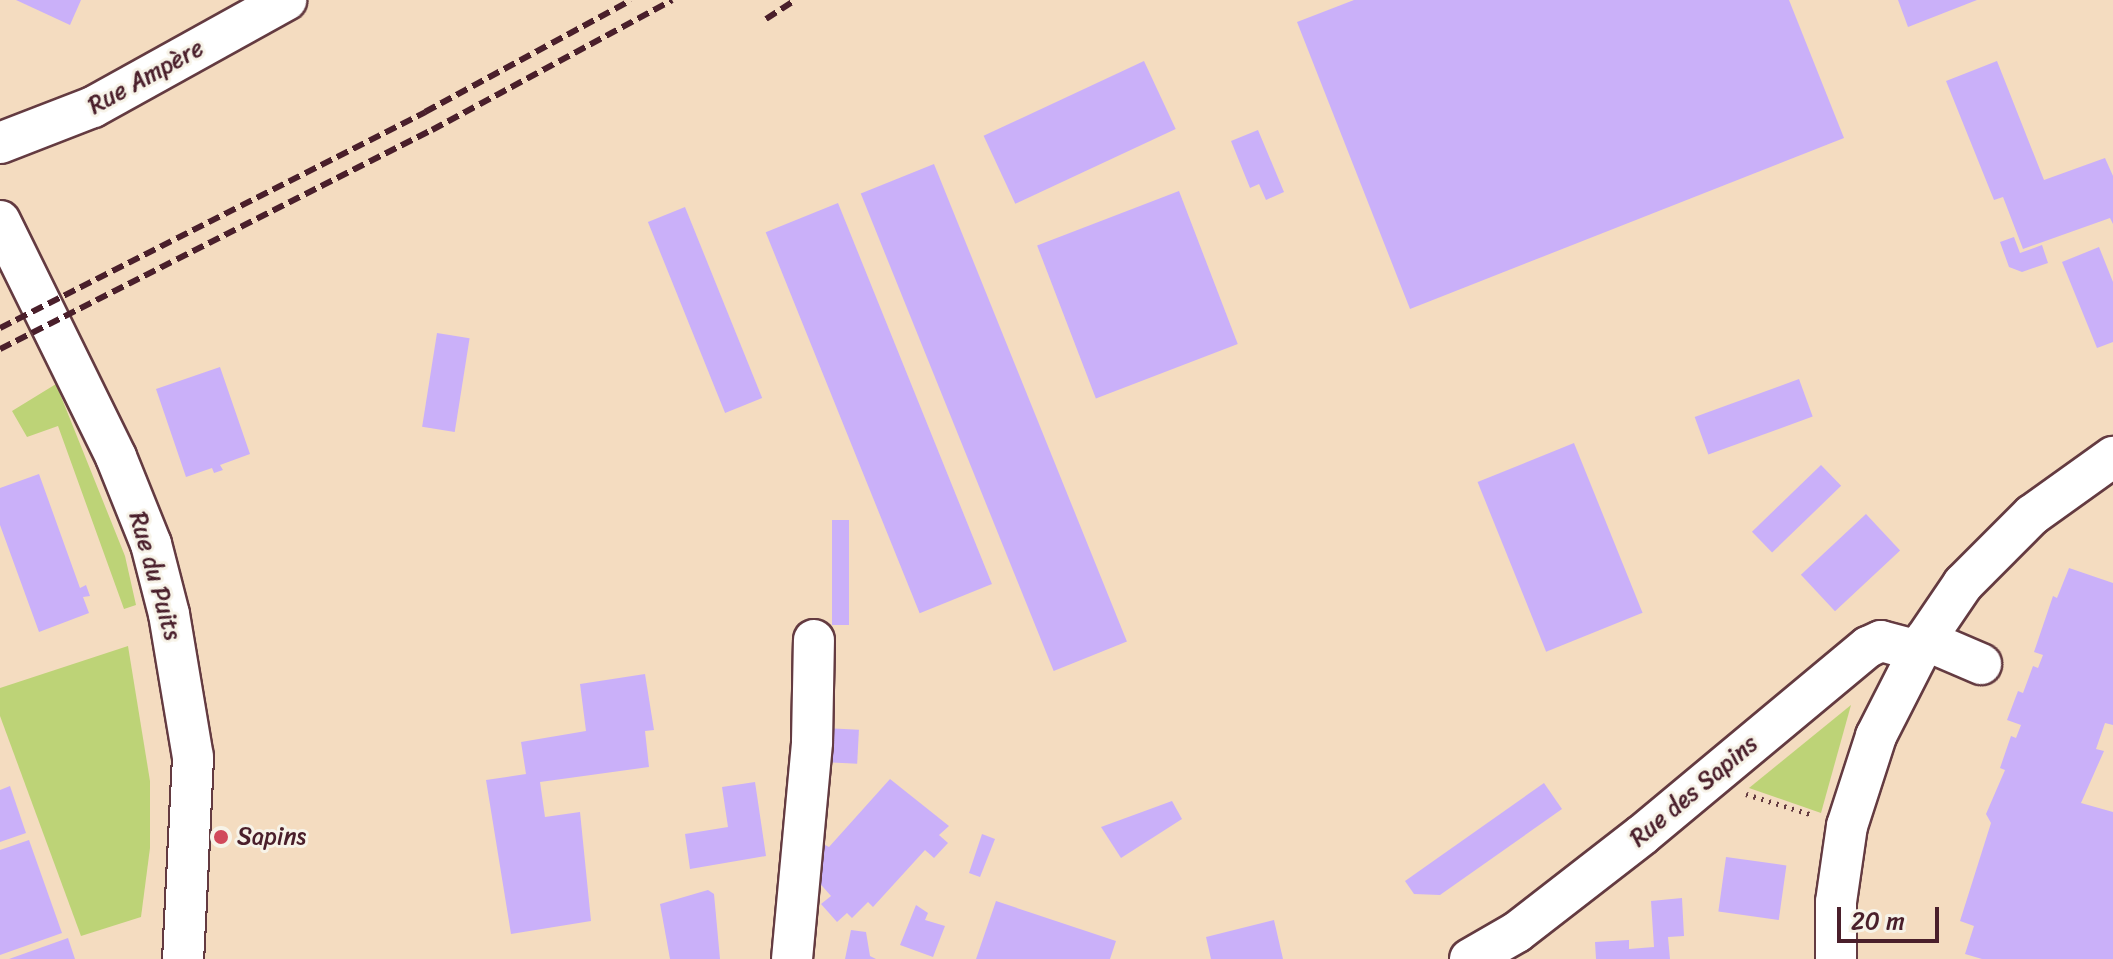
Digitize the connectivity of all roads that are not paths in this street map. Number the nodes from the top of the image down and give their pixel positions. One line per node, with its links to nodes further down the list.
1 (286, 0): 2 (street, Rue Ampère)
2 (0, 143)
3 (0, 221): 8 (street, Rue du Puits)
4 (2113, 457): 6 (street)
5 (814, 640): 9 (street)
6 (1922, 646): 7 (street, Rue des Sapins); 10 (street, Rue des Sapins); 11 (street)
7 (1981, 664)
8 (183, 959)
9 (792, 959)
10 (1470, 959)
11 (1836, 959)

